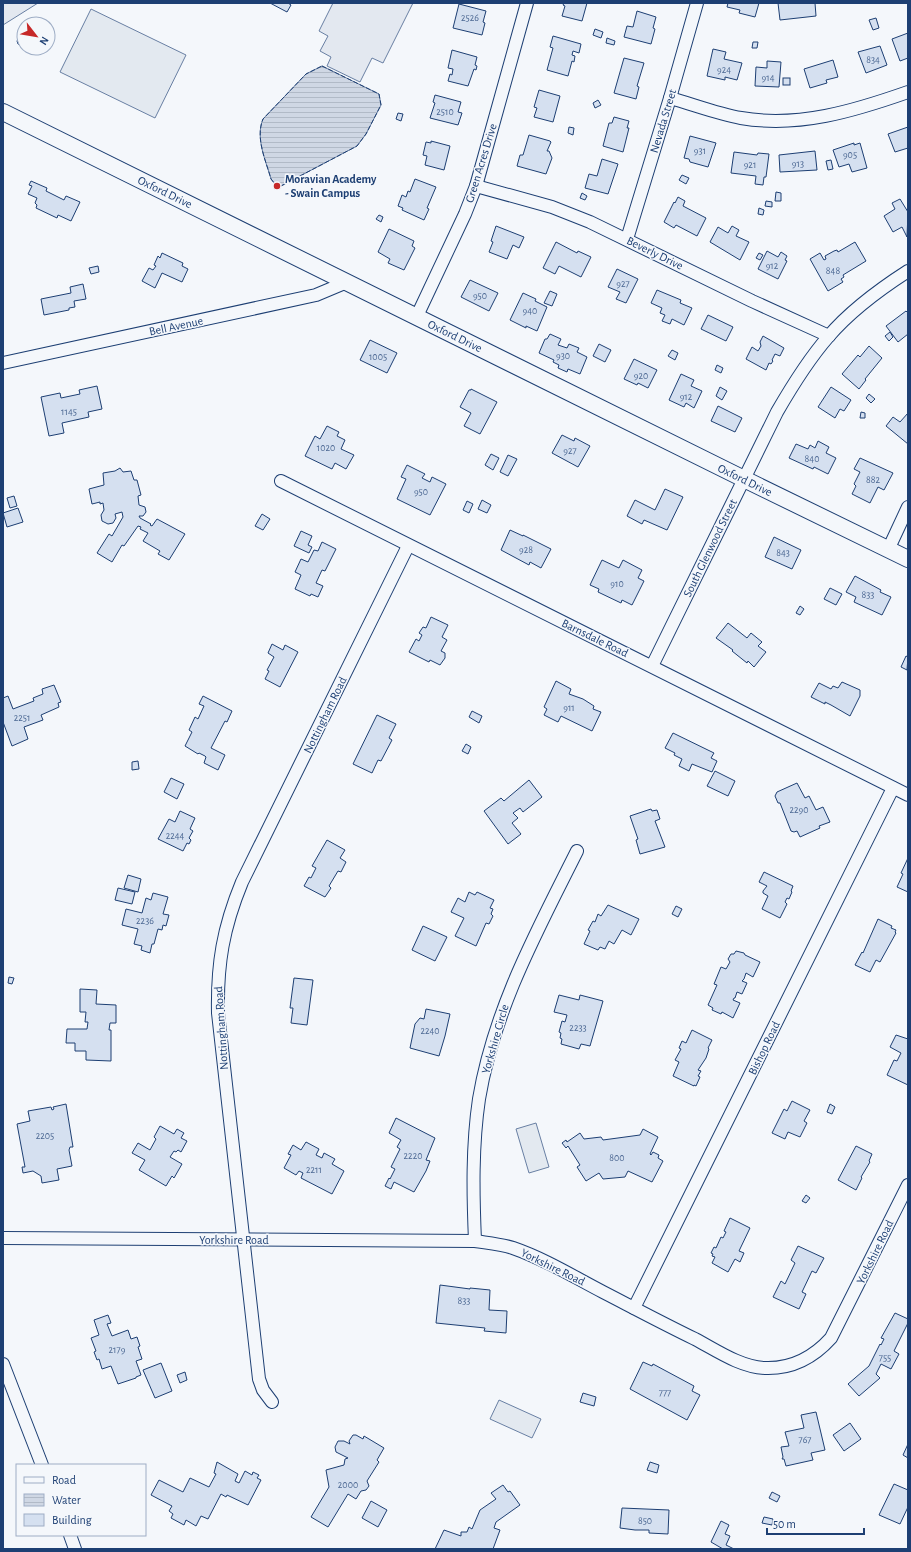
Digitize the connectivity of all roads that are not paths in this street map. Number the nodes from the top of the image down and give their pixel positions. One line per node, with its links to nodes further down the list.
1 (527, 3): 6 (street, Green Acres Drive)
2 (697, 3): 4 (street, Nevada Street)
3 (908, 92): 4 (street)
4 (670, 98): 7 (street, Nevada Street)
5 (3, 112): 9 (main road, Oxford Drive)
6 (476, 186): 7 (street, Beverly Drive); 10 (street, Green Acres Drive)
7 (627, 239): 11 (street, Beverly Drive)
8 (908, 271): 11 (street, South Glenwood Street)
9 (347, 282): 10 (main road, Oxford Drive); 12 (street, Bell Avenue)
10 (417, 316): 13 (main road, Oxford Drive)
11 (829, 336): 13 (street, South Glenwood Street)
12 (3, 363)
13 (744, 480): 17 (main road, Oxford Drive); 19 (street, South Glenwood Street)
14 (281, 481): 16 (street, Barnsdale Road)
15 (908, 507): 17 (street)
16 (408, 546): 19 (street, Barnsdale Road); 25 (street, Nottingham Road)
17 (888, 550): 18 (main road, Oxford Drive)
18 (908, 559)
19 (652, 666): 20 (street, Barnsdale Road)
20 (893, 788): 21 (street, Barnsdale Road); 27 (street, Bishop Road)
21 (908, 795)
22 (577, 851): 26 (street, Yorkshire Circle)
23 (908, 1185): 27 (street, Yorkshire Road)
24 (3, 1238): 25 (street, Yorkshire Road)
25 (244, 1240): 26 (street, Yorkshire Road); 29 (street, Nottingham Road)
26 (475, 1241): 27 (street, Yorkshire Road)
27 (634, 1308)
28 (3, 1364): 30 (street)
29 (272, 1402)
30 (42, 1464)
31 (70, 1536): 32 (street)
32 (75, 1549)

